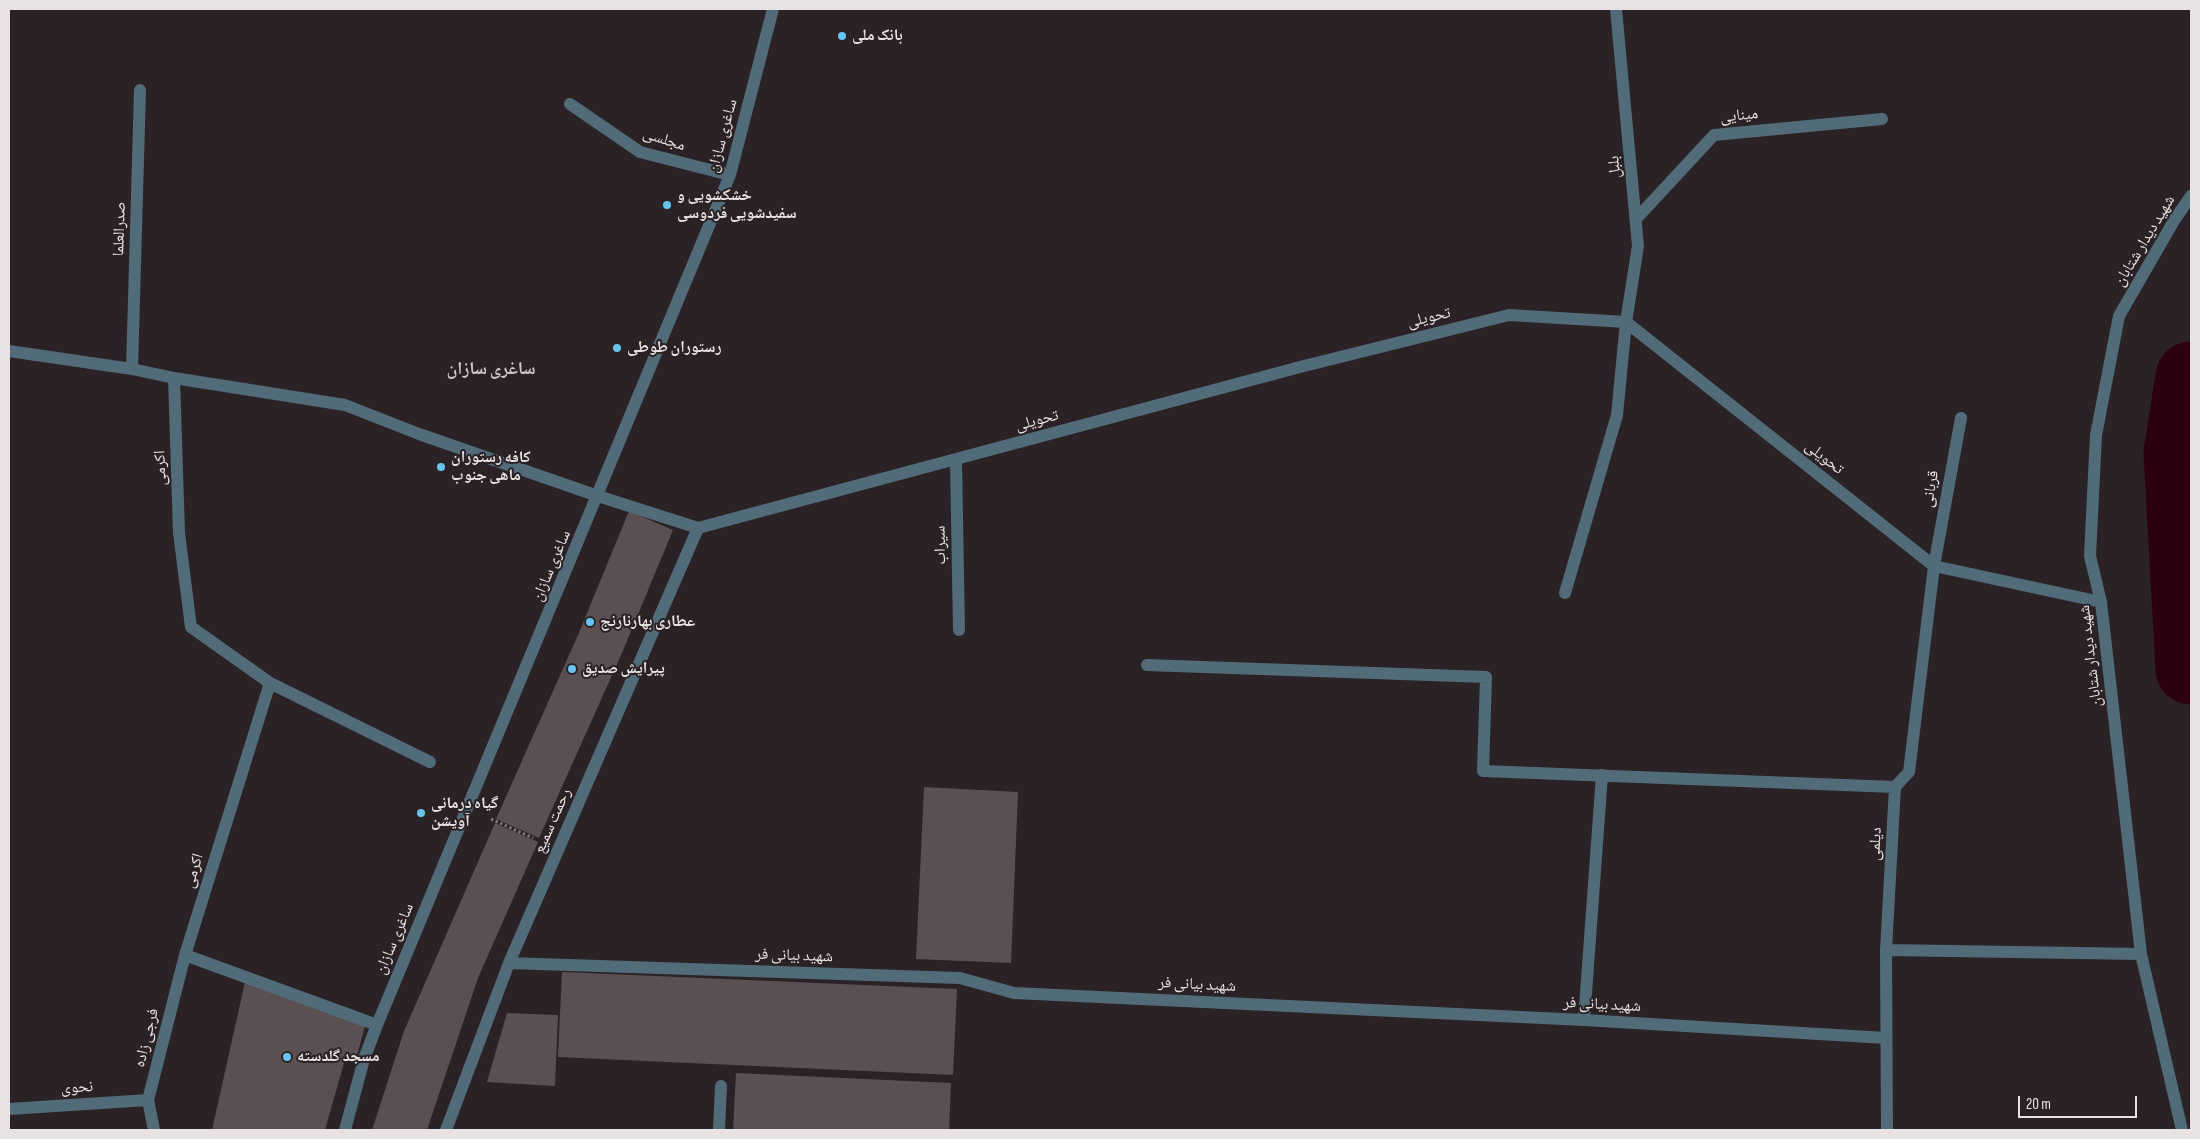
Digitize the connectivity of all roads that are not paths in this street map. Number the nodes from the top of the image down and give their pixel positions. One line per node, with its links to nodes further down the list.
1 (773, 9): 6 (street, ساغری سازان)
2 (1616, 9): 8 (street, بلبل)
3 (140, 90): 11 (street, صدرالعلما)
4 (570, 104): 6 (street, مجلسی)
5 (1882, 119): 8 (street, مینایی)
6 (730, 175): 15 (street, ساغری سازان)
7 (2191, 196): 19 (street, شهید دیدار شتابان)
8 (1636, 219): 9 (street, بلبل)
9 (1626, 322): 14 (street, تحویلی); 17 (street, تحویلی); 18 (street, بلبل)
10 (9, 351): 11 (street)
11 (132, 369): 12 (street)
12 (174, 378): 15 (street); 22 (street, اکرمی)
13 (1961, 418): 17 (street, قربانی)
14 (956, 460): 16 (street, تحویلی); 20 (street, سیراب)
15 (598, 496): 16 (street); 31 (street, ساغری سازان)
16 (698, 528): 29 (street, رحمت سمیع)
17 (1934, 566): 19 (street, تحویلی); 25 (street)
18 (1565, 593)
19 (2101, 602): 27 (street, شهید دیدار شتابان)
20 (959, 630)
21 (1147, 664): 24 (street)
22 (270, 683): 23 (street, اکرمی); 28 (street, اکرمی)
23 (430, 762)
24 (1602, 775): 25 (street); 30 (street)
25 (1895, 787): 26 (street, دیلمی)
26 (1886, 950): 27 (street); 32 (street, دیلمی)
27 (2141, 954): 41 (street, شهید دیدار شتابان)
28 (185, 955): 31 (street); 34 (street, فرجی زاده)
29 (509, 963): 30 (street, شهید بیانی فر); 38 (street, رحمت سمیع)
30 (1584, 1020): 32 (street, شهید بیانی فر)
31 (376, 1026): 37 (street, ساغری سازان)
32 (1886, 1038): 40 (street, دیلمی)
33 (721, 1086): 39 (street)
34 (148, 1100): 35 (street, نحوی); 36 (street, فرجی زاده)
35 (9, 1110)
36 (154, 1130)
37 (345, 1130)
38 (446, 1130)
39 (719, 1130)
40 (1888, 1130)
41 (2182, 1130)

